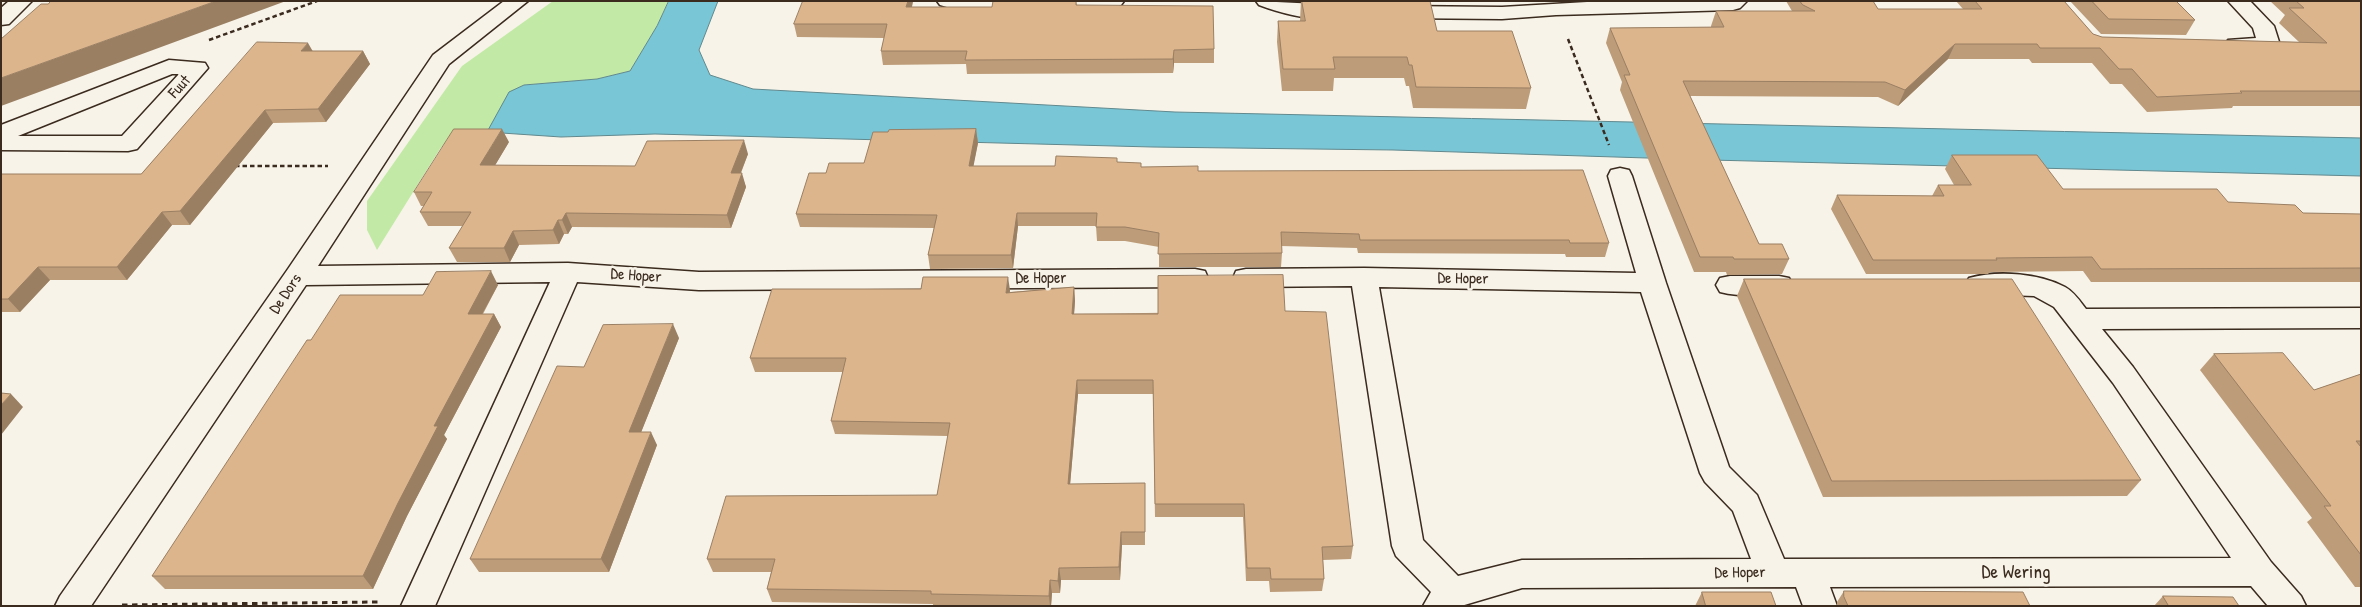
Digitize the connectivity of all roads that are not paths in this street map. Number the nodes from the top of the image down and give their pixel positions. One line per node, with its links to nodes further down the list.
1 (22, 1): 8 (street)
2 (518, 1): 14 (street, De Dors)
3 (947, 1): 4 (street)
4 (1114, 1)
5 (1266, 1): 6 (street)
6 (1737, 1)
7 (2238, 1): 9 (street)
8 (1, 19)
9 (2211, 45)
10 (1, 134): 11 (street, Fuut)
11 (1, 143)
12 (1620, 176): 16 (street, De Hoper)
13 (568, 272): 14 (street, De Hoper); 15 (street, De Hoper); 27 (street)
14 (298, 276): 26 (street, De Dors)
15 (1364, 277): 16 (street, De Hoper); 25 (street, De Hoper)
16 (1652, 283): 23 (street, De Hoper)
17 (1730, 285): 18 (street)
18 (1799, 285)
19 (1957, 285): 20 (street)
20 (2079, 318): 21 (street); 22 (street)
21 (2361, 318)
22 (2259, 572): 24 (street, De Wering); 29 (street)
23 (1773, 573): 24 (street, De Wering); 25 (street, De Hoper)
24 (1808, 574): 28 (street)
25 (1446, 599)
26 (72, 606)
27 (418, 606)
28 (1820, 606)
29 (2289, 606)

